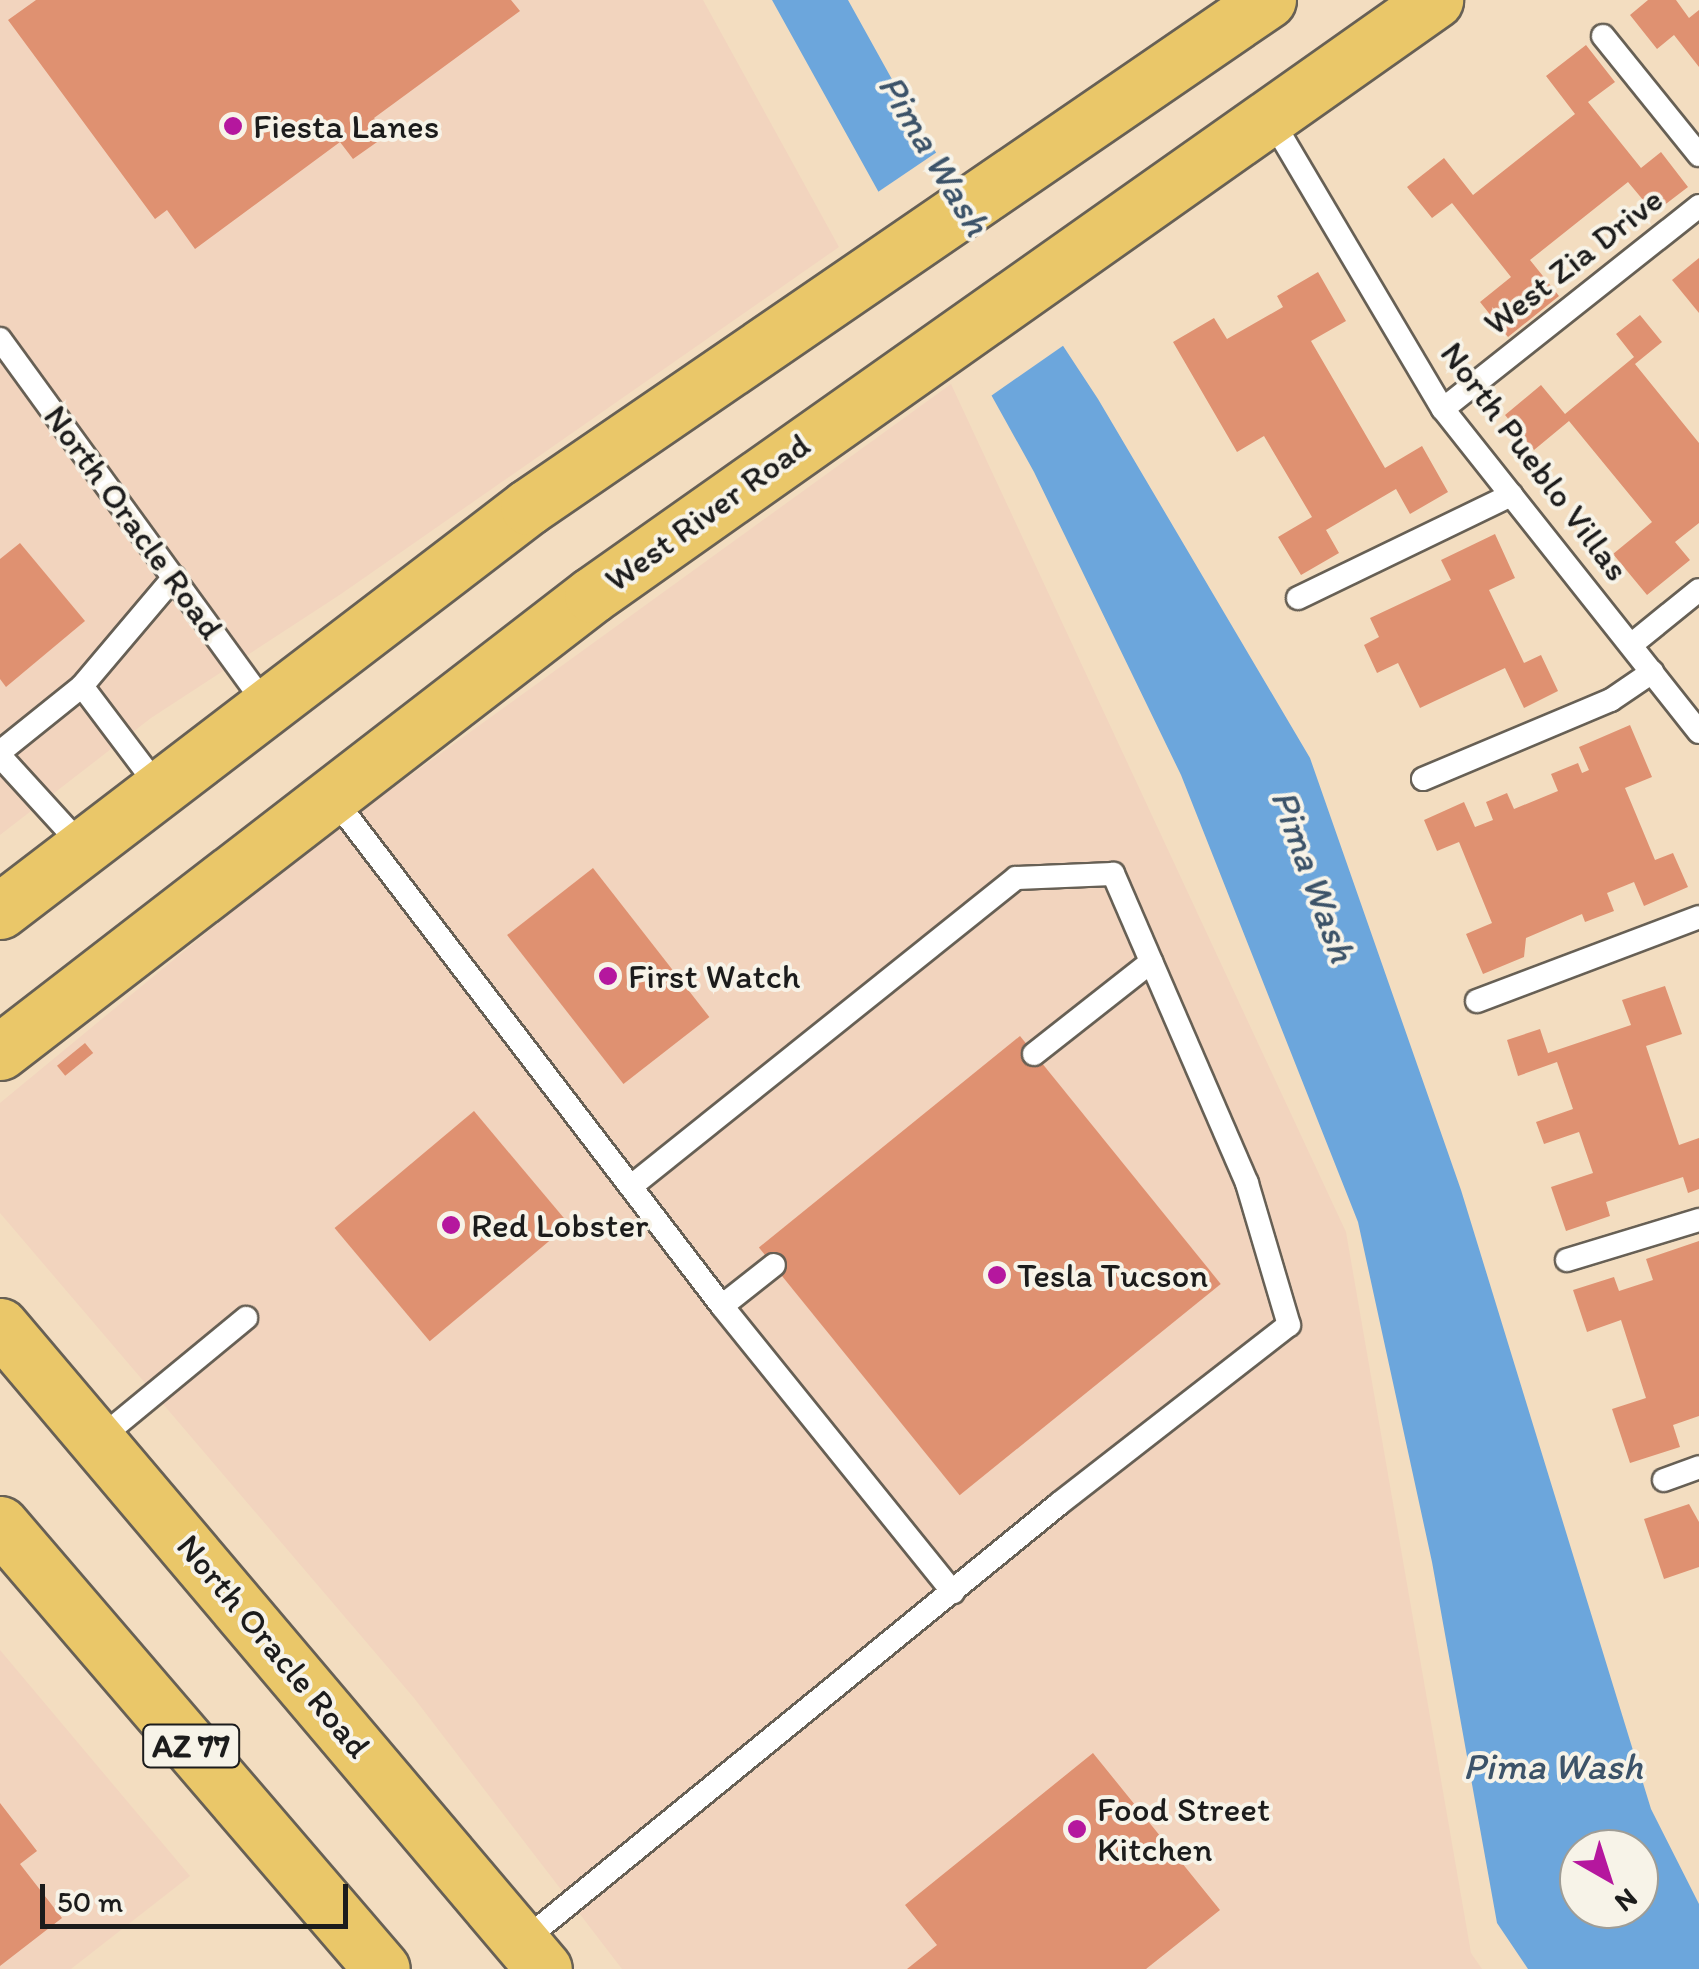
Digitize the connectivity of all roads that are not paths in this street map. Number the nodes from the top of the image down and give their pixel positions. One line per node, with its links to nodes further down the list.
1 (1268, 0): 16 (main road)
2 (1435, 0): 4 (main road, West River Road)
3 (1604, 36): 5 (lane)
4 (1270, 118): 8 (lane, North Pueblo Villas); 21 (main road, West River Road)
5 (1699, 155)
6 (1699, 206): 8 (lane, West Zia Drive)
7 (0, 339): 10 (lane, North Oracle Road)
8 (1443, 408): 9 (lane, North Pueblo Villas)
9 (1512, 495): 12 (lane); 13 (lane, North Pueblo Villas)
10 (174, 577): 15 (lane); 16 (lane, North Oracle Road)
11 (1699, 590): 13 (lane)
12 (1298, 598)
13 (1631, 645): 14 (lane, North Pueblo Villas)
14 (1652, 672): 17 (lane, North Pueblo Villas); 19 (lane)
15 (82, 686): 18 (lane); 20 (lane)
16 (267, 706): 20 (main road)
17 (1699, 732)
18 (0, 754): 22 (lane)
19 (1423, 779)
20 (159, 788): 22 (main road)
21 (329, 792): 27 (main road, West River Road); 29 (lane)
22 (83, 847): 23 (main road)
23 (0, 911)
24 (1699, 917): 26 (lane)
25 (1151, 962): 28 (lane); 29 (lane); 40 (lane)
26 (1477, 1001)
27 (0, 1052)
28 (1034, 1054)
29 (634, 1184): 33 (lane)
30 (1699, 1220): 31 (lane)
31 (1567, 1260)
32 (774, 1265): 33 (lane)
33 (722, 1306): 40 (lane)
34 (246, 1318): 36 (lane)
35 (0, 1326): 36 (main road, North Oracle Road)
36 (98, 1440): 41 (main road, North Oracle Road)
37 (1699, 1468): 38 (lane)
38 (1664, 1480)
39 (0, 1524): 42 (main road, AZ 77)
40 (953, 1592): 41 (lane)
41 (533, 1956)
42 (382, 1969)

